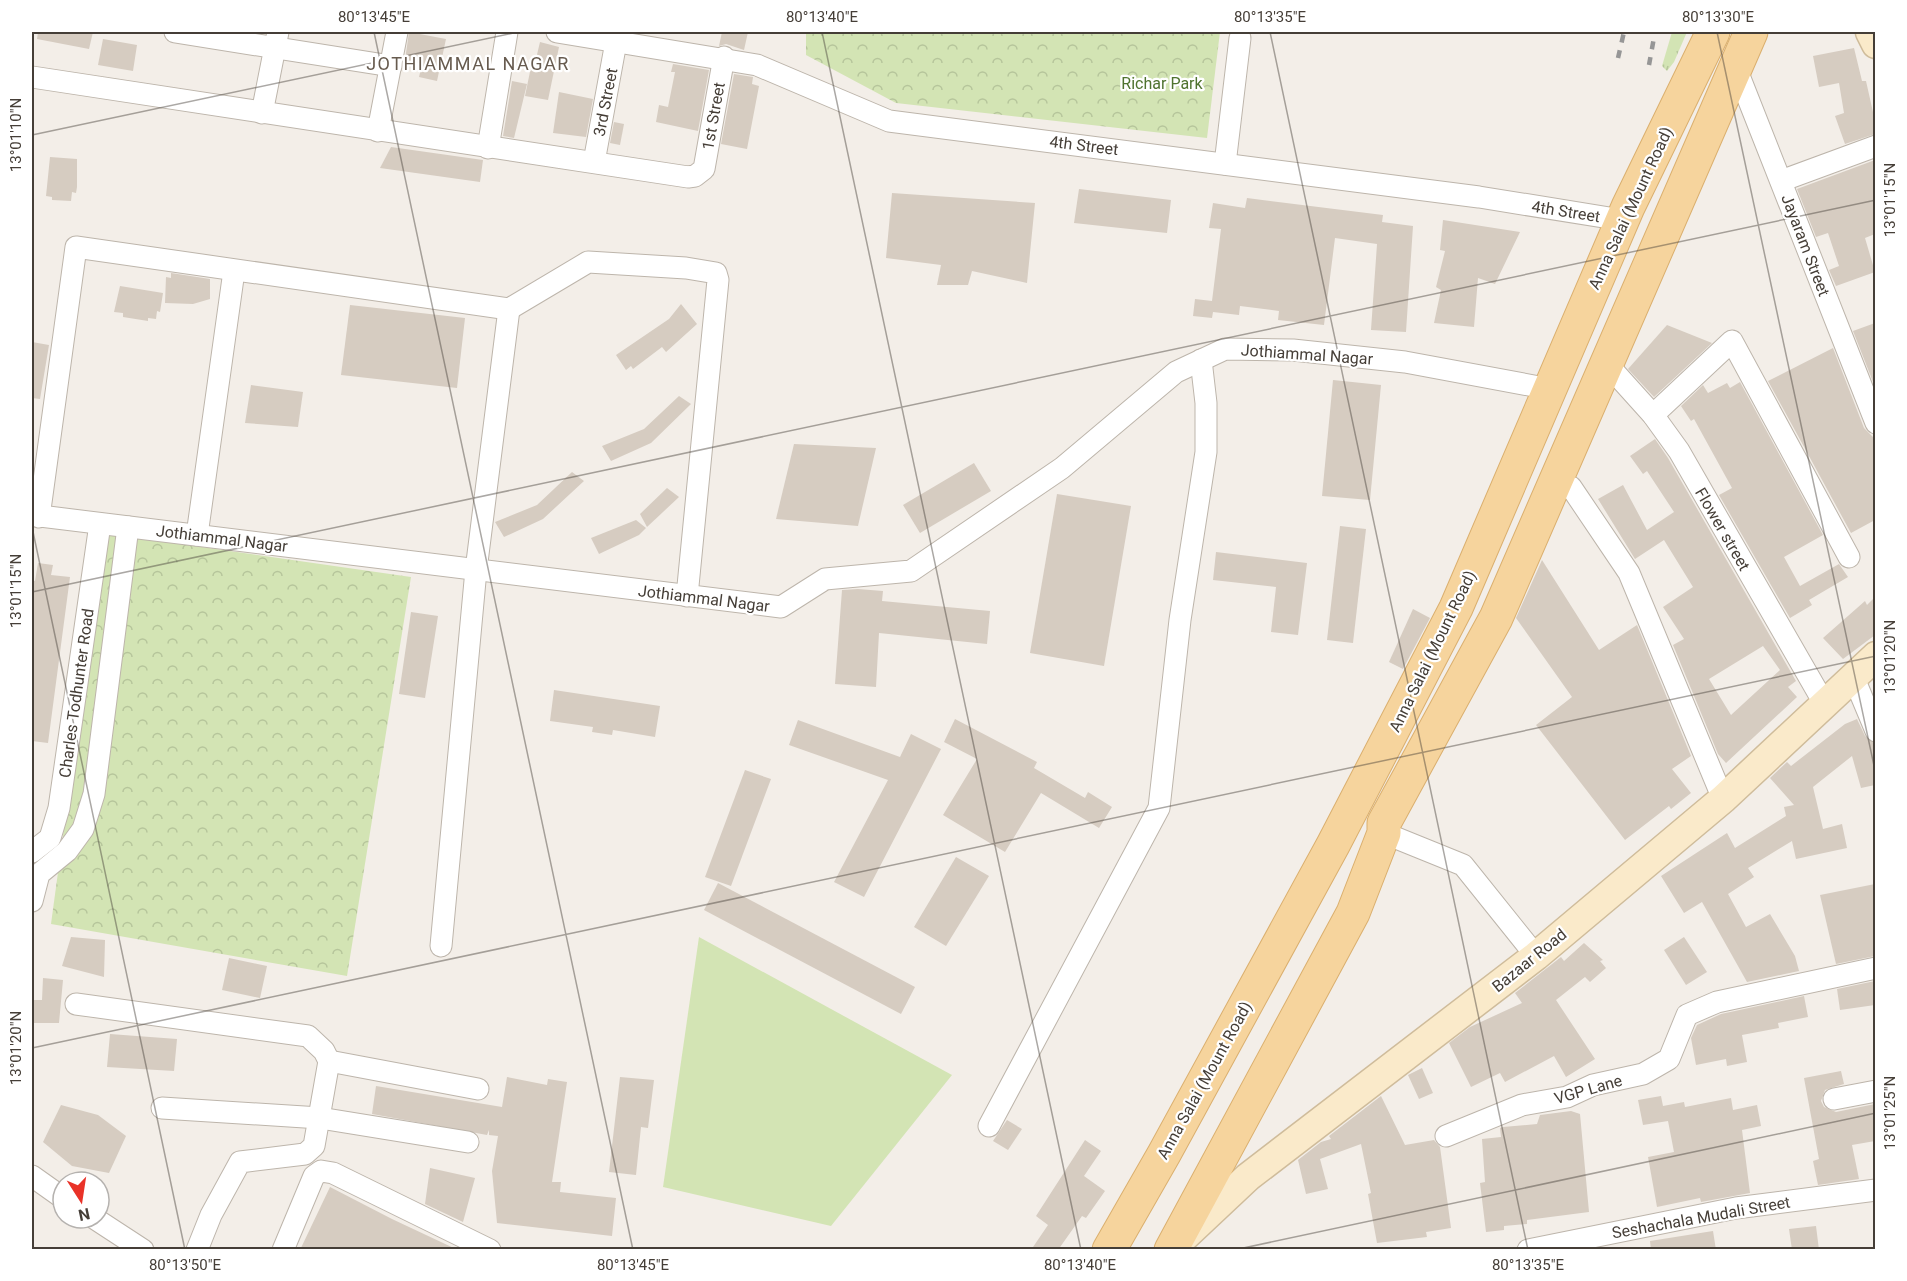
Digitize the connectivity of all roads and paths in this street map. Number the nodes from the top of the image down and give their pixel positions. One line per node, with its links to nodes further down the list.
1 (175, 32): 9 (street)
2 (397, 32): 13 (street)
3 (507, 32): 19 (street)
4 (557, 32): 10 (street, 4th Street)
5 (1713, 32): 23 (main road, Anna Salai (Mount Road))
6 (1751, 32): 14 (main road)
7 (1870, 32): 11 (street)
8 (1240, 38): 21 (street)
9 (276, 39): 13 (street); 16 (street)
10 (616, 42): 12 (street, 4th Street); 20 (street, 3rd Street)
11 (1875, 44)
12 (724, 57): 20 (street, 1st Street); 21 (street, 4th Street)
13 (390, 66): 17 (street)
14 (1736, 68): 22 (street, Jayaram Street); 27 (main road)
15 (32, 77): 16 (street)
16 (262, 113): 17 (street)
17 (378, 131): 19 (street)
18 (1875, 146): 22 (street)
19 (488, 148): 20 (street)
20 (594, 162)
21 (1225, 164): 23 (street, 4th Street)
22 (1781, 181): 30 (street, Jayaram Street)
23 (1622, 220): 28 (main road, Anna Salai (Mount Road))
24 (234, 271): 25 (street); 32 (street); 35 (street)
25 (509, 309): 37 (street); 38 (street)
26 (1201, 360): 28 (street, Jothiammal Nagar); 38 (street, Jothiammal Nagar); 58 (street)
27 (1608, 365): 29 (street, Flower street); 44 (main road)
28 (1550, 389): 70 (main road, Anna Salai (Mount Road))
29 (1653, 415): 36 (street); 41 (street, Flower street)
30 (1875, 423)
31 (1571, 487): 43 (street)
32 (35, 516): 33 (street, Jothiammal Nagar)
33 (100, 524): 34 (street, Jothiammal Nagar); 45 (street, Charles Todhunter Road)
34 (128, 527): 35 (street, Jothiammal Nagar); 46 (street)
35 (198, 535): 37 (street, Jothiammal Nagar)
36 (1849, 557)
37 (476, 570): 38 (street, Jothiammal Nagar); 48 (street)
38 (687, 596)
39 (1875, 656): 40 (street, Bazaar Road)
40 (1853, 676): 41 (street, Bazaar Road); 42 (street)
41 (1824, 703): 43 (street, Bazaar Road)
42 (1875, 731)
43 (1723, 799): 49 (street, Bazaar Road)
44 (1384, 833): 49 (street); 65 (main road)
45 (37, 843)
46 (35, 873): 47 (street)
47 (32, 901)
48 (441, 946)
49 (1536, 956): 65 (street, Bazaar Road)
50 (1875, 968): 59 (street, VGP Lane)
51 (76, 1004): 52 (street)
52 (329, 1061): 53 (street); 57 (street)
53 (478, 1089)
54 (1875, 1091): 55 (street)
55 (1834, 1099)
56 (162, 1108): 57 (street)
57 (320, 1118): 60 (street); 67 (street)
58 (989, 1126)
59 (1446, 1136)
60 (468, 1142)
61 (32, 1176): 62 (street)
62 (51, 1189)
63 (1875, 1190): 71 (street, Seshachala Mudali Street)
64 (111, 1229): 66 (street)
65 (1171, 1249)
66 (143, 1250)
67 (197, 1250)
68 (283, 1250): 69 (street)
69 (490, 1250)
70 (1109, 1250)
71 (1528, 1250)

